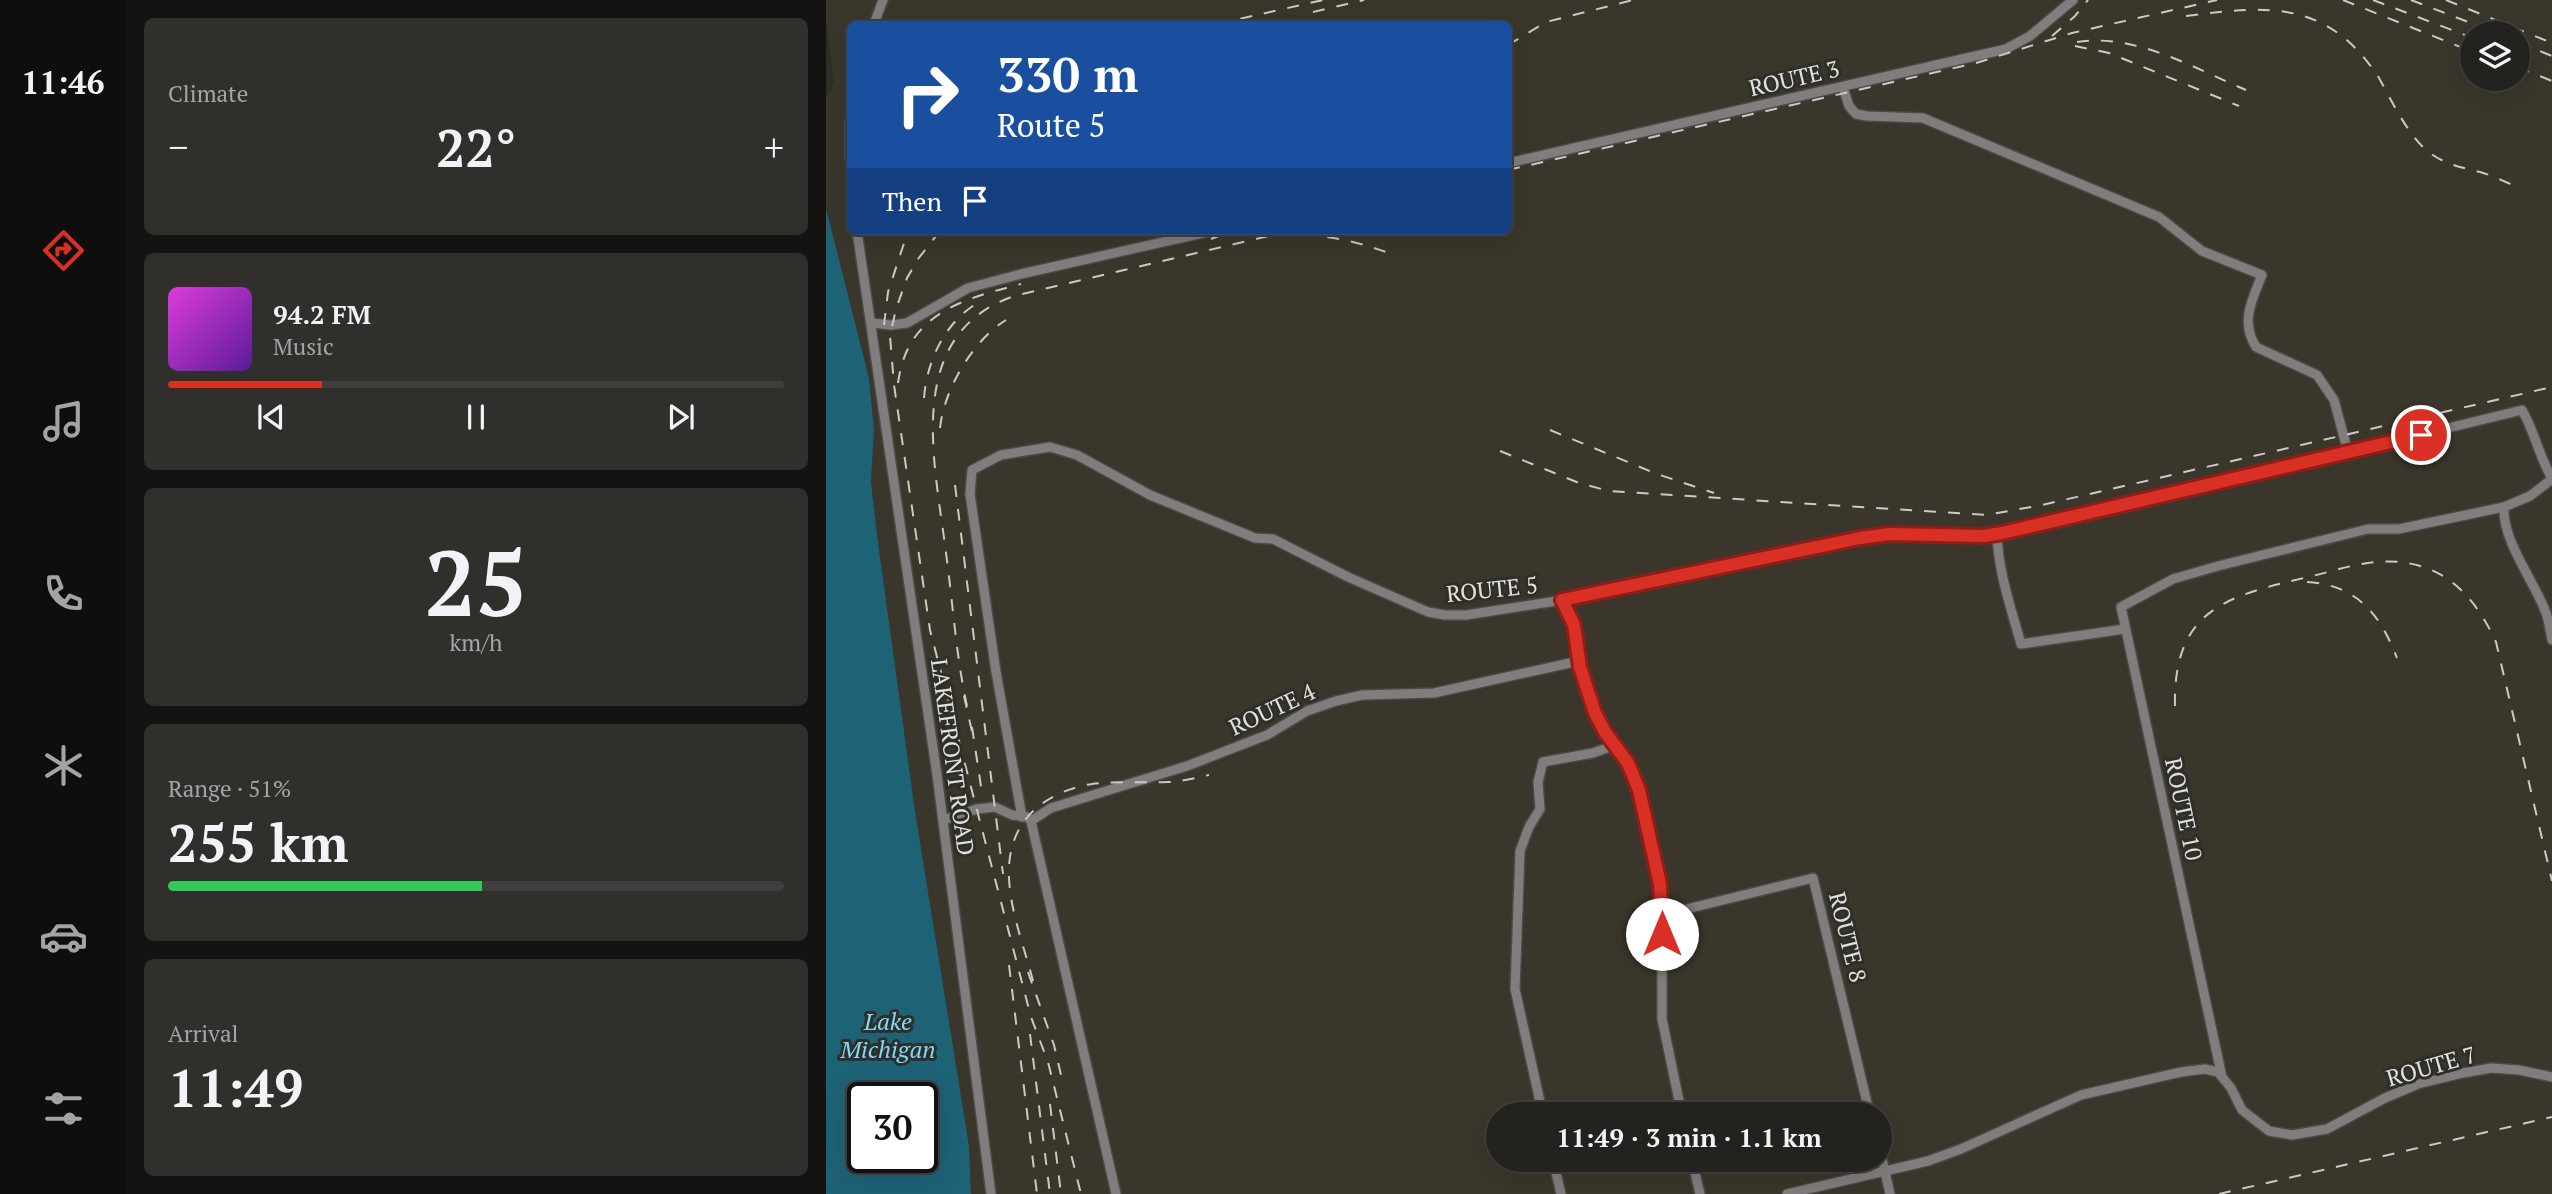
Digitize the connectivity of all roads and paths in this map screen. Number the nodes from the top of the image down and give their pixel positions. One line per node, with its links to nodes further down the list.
1 (883, 0): 3 (street)
2 (2073, 0): 4 (street, ROUTE 3)
3 (875, 21)
4 (1843, 87): 5 (street, ROUTE 3); 9 (street)
5 (1512, 162)
6 (858, 235): 8 (street, LAKEFRONT ROAD)
7 (1194, 235): 8 (street)
8 (872, 325): 19 (street, LAKEFRONT ROAD)
9 (2348, 452): 10 (street, ROUTE 5); 12 (street, ROUTE 5)
10 (2552, 479): 11 (street)
11 (2504, 507): 14 (street, ROUTE 10); 15 (street)
12 (1997, 534): 13 (street, ROUTE 5); 14 (street)
13 (1562, 600): 16 (street); 18 (street, ROUTE 5)
14 (2126, 629): 21 (street, ROUTE 10)
15 (2552, 640)
16 (1579, 661): 17 (street); 18 (street, ROUTE 4)
17 (1615, 745): 20 (street); 23 (street)
18 (1027, 819): 19 (street); 33 (street)
19 (943, 820): 32 (street, LAKEFRONT ROAD)
20 (1662, 915): 24 (street); 25 (street, ROUTE 8)
21 (2222, 1077): 26 (street, ROUTE 10); 27 (street)
22 (2552, 1077): 26 (street, ROUTE 7)
23 (1540, 1102)
24 (1679, 1102)
25 (1867, 1102)
26 (2328, 1129)
27 (1892, 1169)
28 (1556, 1172): 34 (street)
29 (1695, 1172): 35 (street)
30 (1881, 1172): 36 (street)
31 (1885, 1172): 37 (street)
32 (991, 1194)
33 (1116, 1194)
34 (1561, 1194)
35 (1700, 1194)
36 (1787, 1194)
37 (1890, 1194)

